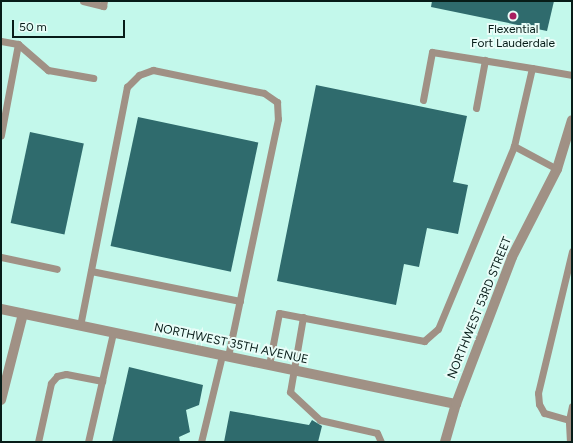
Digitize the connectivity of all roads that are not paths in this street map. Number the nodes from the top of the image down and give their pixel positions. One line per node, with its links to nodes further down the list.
1 (83, 1): 2 (lane)
2 (104, 1)
3 (1, 41): 4 (lane)
4 (18, 44): 8 (lane); 12 (lane)
5 (485, 60): 6 (lane); 9 (lane); 10 (lane)
6 (532, 68): 7 (lane); 13 (lane)
7 (572, 75)
8 (93, 78)
9 (423, 100)
10 (476, 108)
11 (571, 126): 14 (street, NORTHWEST 53RD STREET)
12 (1, 135)
13 (514, 146): 14 (lane); 22 (lane)
14 (557, 170): 30 (street, NORTHWEST 53RD STREET)
15 (572, 251): 32 (lane)
16 (1, 257): 17 (lane)
17 (57, 269)
18 (90, 271): 19 (lane); 19 (lane); 23 (lane)
19 (240, 301): 25 (lane)
20 (1, 309): 21 (street, NORTHWEST 35TH AVENUE)
21 (23, 314): 23 (street, NORTHWEST 35TH AVENUE); 29 (street)
22 (303, 317): 26 (lane); 27 (lane)
23 (80, 326): 24 (street, NORTHWEST 35TH AVENUE)
24 (113, 333): 25 (street, NORTHWEST 35TH AVENUE); 28 (lane)
25 (225, 356): 26 (street, NORTHWEST 35TH AVENUE); 35 (lane)
26 (269, 365): 27 (street, NORTHWEST 35TH AVENUE)
27 (294, 370): 30 (street, NORTHWEST 35TH AVENUE); 36 (lane)
28 (102, 380): 33 (lane); 34 (lane)
29 (1, 397)
30 (456, 404): 37 (street, NORTHWEST 53RD STREET)
31 (572, 406): 32 (lane)
32 (569, 420): 38 (lane)
33 (38, 442)
34 (88, 442)
35 (201, 442)
36 (381, 442)
37 (445, 442)
38 (570, 442)

